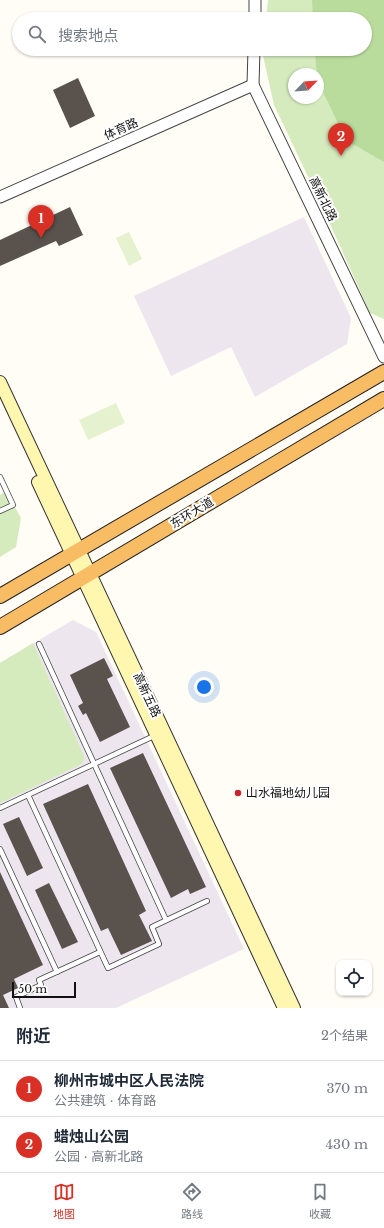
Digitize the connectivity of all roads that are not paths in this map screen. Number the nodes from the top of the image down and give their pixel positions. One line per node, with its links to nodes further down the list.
1 (256, 0): 2 (street)
2 (255, 12)
3 (254, 56): 4 (street, 高新北路)
4 (253, 85): 5 (street, 体育路); 6 (street, 高新北路)
5 (0, 198)
6 (384, 357)
7 (384, 372): 13 (highway)
8 (0, 382): 13 (main road, 高新五路)
9 (384, 399): 14 (highway, 东环大道)
10 (0, 402): 13 (main road, 高新五路)
11 (0, 477): 12 (lane)
12 (0, 511)
13 (75, 551): 14 (main road, 高新五路); 15 (highway)
14 (86, 576): 16 (highway, 东环大道); 18 (main road, 高新五路); 29 (main road, 高新五路)
15 (0, 596)
16 (0, 627)
17 (39, 644): 19 (lane)
18 (156, 735): 19 (lane); 28 (main road, 高新五路)
19 (94, 764): 20 (lane); 24 (lane)
20 (28, 795): 21 (lane); 25 (lane)
21 (0, 808)
22 (0, 849): 26 (lane)
23 (207, 901): 24 (lane)
24 (166, 920): 25 (lane)
25 (100, 952): 26 (lane)
26 (57, 972): 27 (lane)
27 (20, 1008)
28 (284, 1008)
29 (294, 1008)

